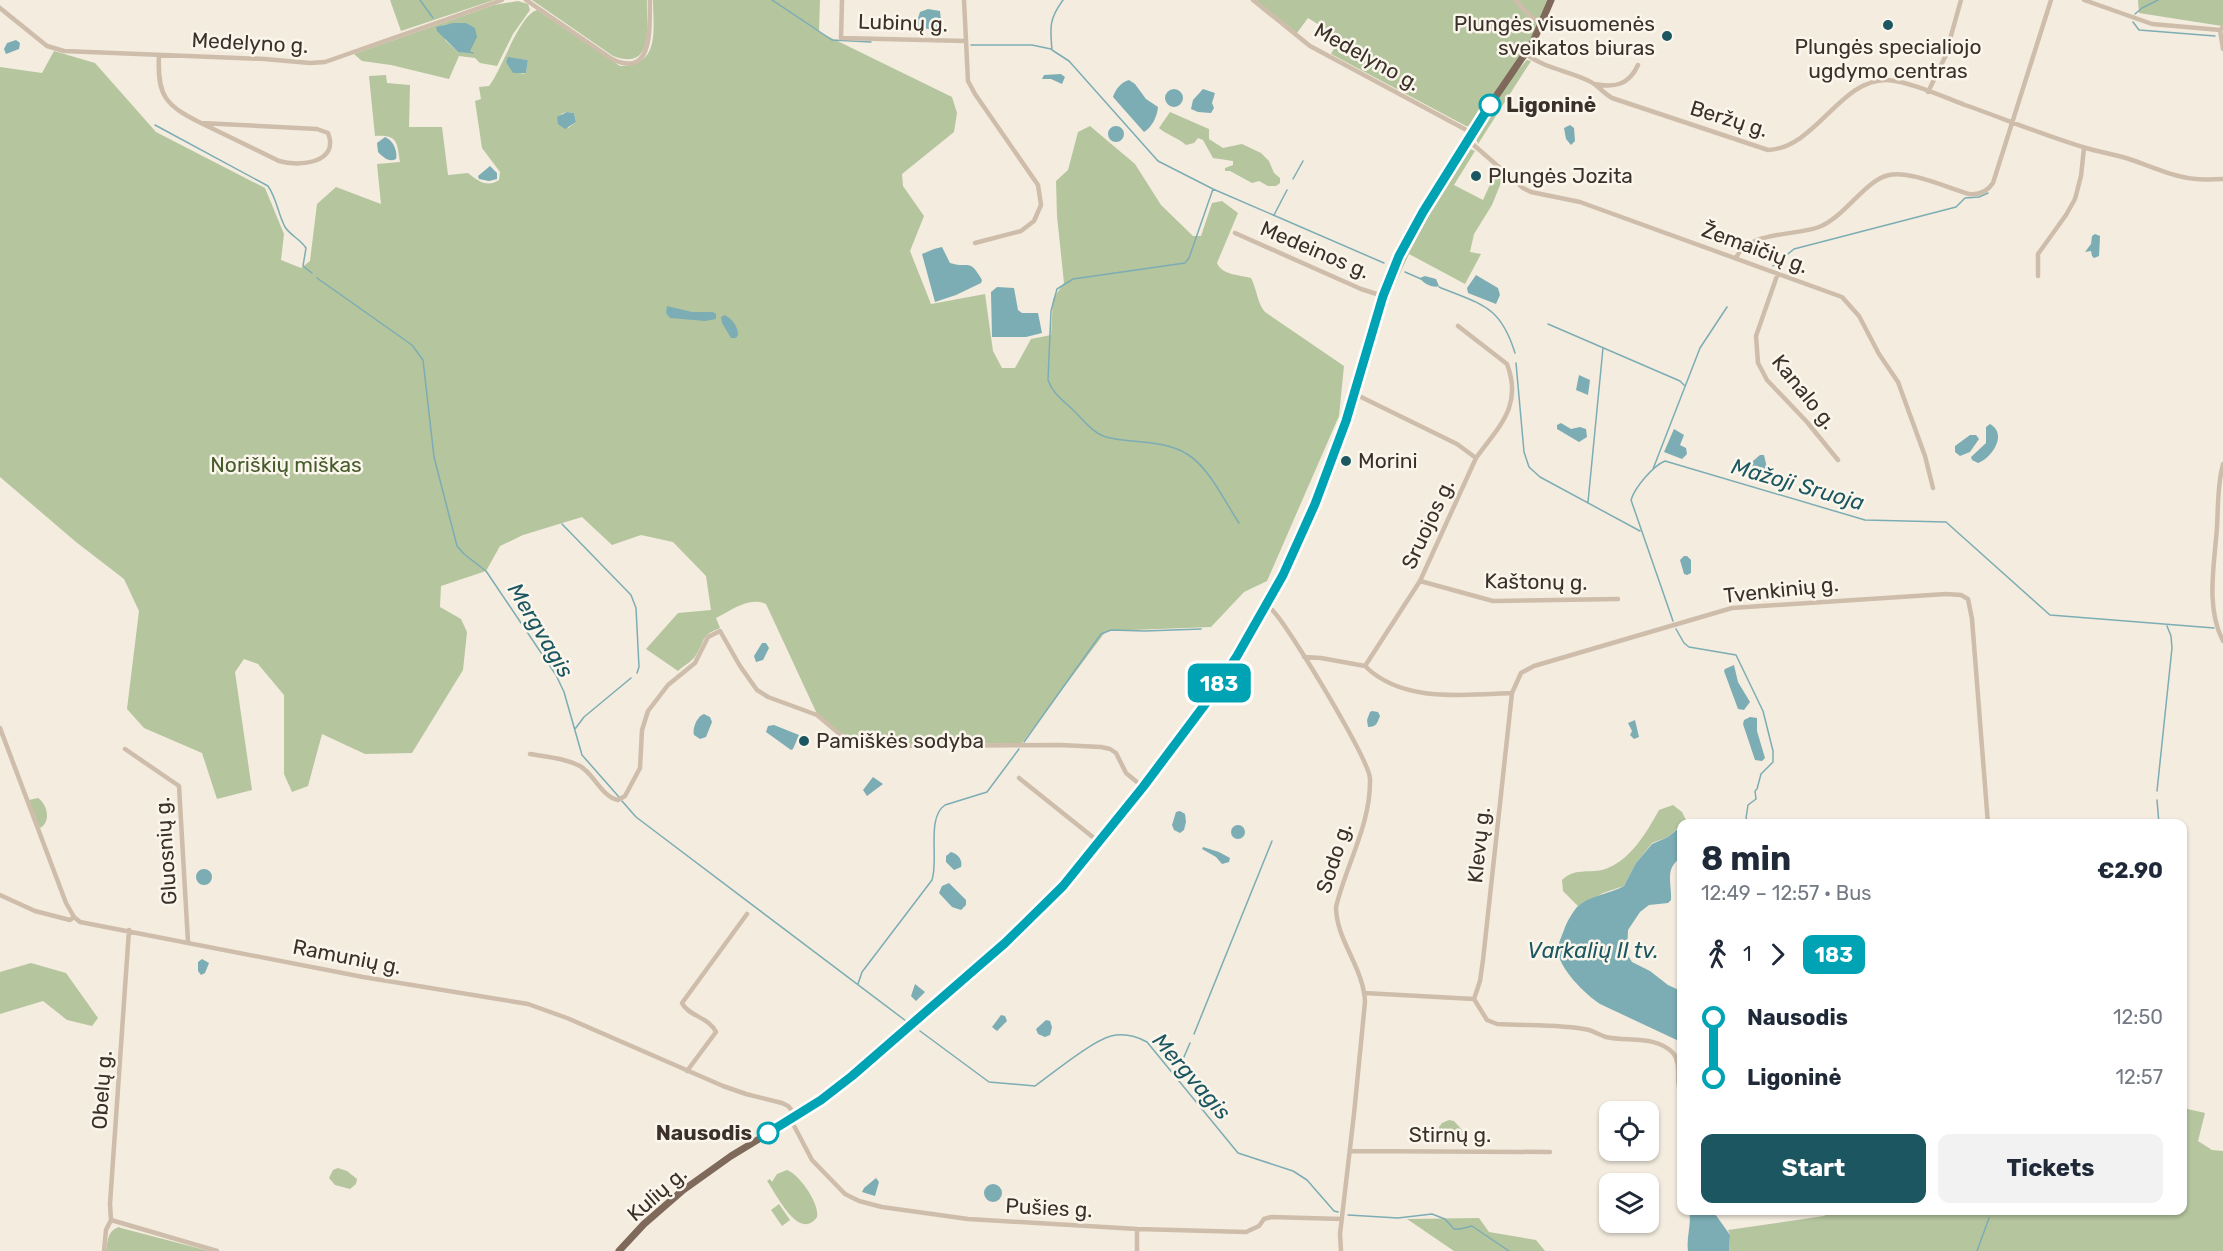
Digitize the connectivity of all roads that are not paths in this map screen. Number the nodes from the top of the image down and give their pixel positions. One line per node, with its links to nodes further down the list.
1 (502, 0): 18 (street, Medelyno g.)
2 (525, 0): 3 (street)
3 (650, 0)
4 (842, 0): 15 (street, Lubinų g.)
5 (964, 0): 15 (street)
6 (1252, 0): 24 (street, Medelyno g.)
7 (1515, 0): 13 (street)
8 (1551, 0): 13 (main road, Kulių g.)
9 (1961, 0): 21 (street)
10 (2052, 0): 22 (street)
11 (2084, 0): 14 (street)
12 (0, 8): 18 (street, Medelyno g.)
13 (1542, 23): 17 (main road, Kulių g.)
14 (2222, 29): 16 (street)
15 (966, 42): 28 (street)
16 (2223, 49)
17 (1526, 54): 20 (street, Beržų g.); 24 (main road, Kulių g.)
18 (159, 55): 23 (street)
19 (1638, 65): 20 (street)
20 (1594, 84): 21 (street, Beržų g.)
21 (1928, 92): 22 (street, Beržų g.)
22 (2012, 122): 25 (street, Beržų g.); 29 (street)
23 (201, 123): 23 (street)
24 (1470, 137): 29 (street, Žemaičių g.); 32 (main road, Kulių g.)
25 (2085, 148): 26 (street, Beržų g.); 31 (street)
26 (2223, 179)
27 (1235, 233): 32 (street, Medeinos g.)
28 (975, 243)
29 (1736, 258): 30 (street, Žemaičių g.)
30 (1778, 273): 36 (street, Kanalo g.); 38 (street, Žemaičių g.)
31 (2038, 276)
32 (1383, 296): 34 (main road, Kulių g.)
33 (1458, 327): 35 (street, Sruojos g.)
34 (1355, 394): 35 (street); 41 (main road, Kulių g.)
35 (1476, 458): 39 (street, Sruojos g.)
36 (1838, 460)
37 (2223, 464): 42 (street)
38 (1933, 488)
39 (1420, 582): 40 (street, Kaštonų g.); 44 (street, Sruojos g.)
40 (1618, 599)
41 (1267, 607): 43 (street, Sodo g.); 50 (main road, Kulių g.)
42 (2223, 641)
43 (1304, 657): 44 (street); 58 (street, Sodo g.)
44 (1365, 666): 45 (street)
45 (1512, 693): 51 (street, Tvenkinių g.); 59 (street, Klevų g.)
46 (0, 728): 55 (street)
47 (125, 749): 57 (street, Gluosnių g.)
48 (530, 754): 50 (street)
49 (1019, 778): 52 (street)
50 (1143, 787): 52 (main road, Kulių g.)
51 (1988, 819)
52 (1099, 842): 64 (main road, Kulių g.)
53 (0, 895): 55 (street, Ramunių g.)
54 (747, 914): 62 (street)
55 (75, 917): 56 (street, Ramunių g.)
56 (129, 930): 57 (street, Ramunių g.); 68 (street, Obelų g.)
57 (188, 942): 62 (street, Ramunių g.)
58 (1364, 993): 59 (street); 65 (street, Sodo g.)
59 (1474, 999): 61 (street)
60 (1677, 1061): 63 (street)
61 (1677, 1061)
62 (687, 1071): 64 (street, Ramunių g.)
63 (1677, 1087)
64 (794, 1118): 69 (street, Pušies g.); 72 (main road, Kulių g.)
65 (1350, 1151): 66 (street, Stirnų g.); 67 (street, Sodo g.)
66 (1550, 1152)
67 (1342, 1219): 69 (street, Pušies g.); 74 (street, Sodo g.)
68 (111, 1220): 70 (street, Obelų g.); 71 (street)
69 (1137, 1229): 73 (street)
70 (104, 1251)
71 (217, 1251)
72 (619, 1251)
73 (1137, 1251)
74 (1341, 1251)

